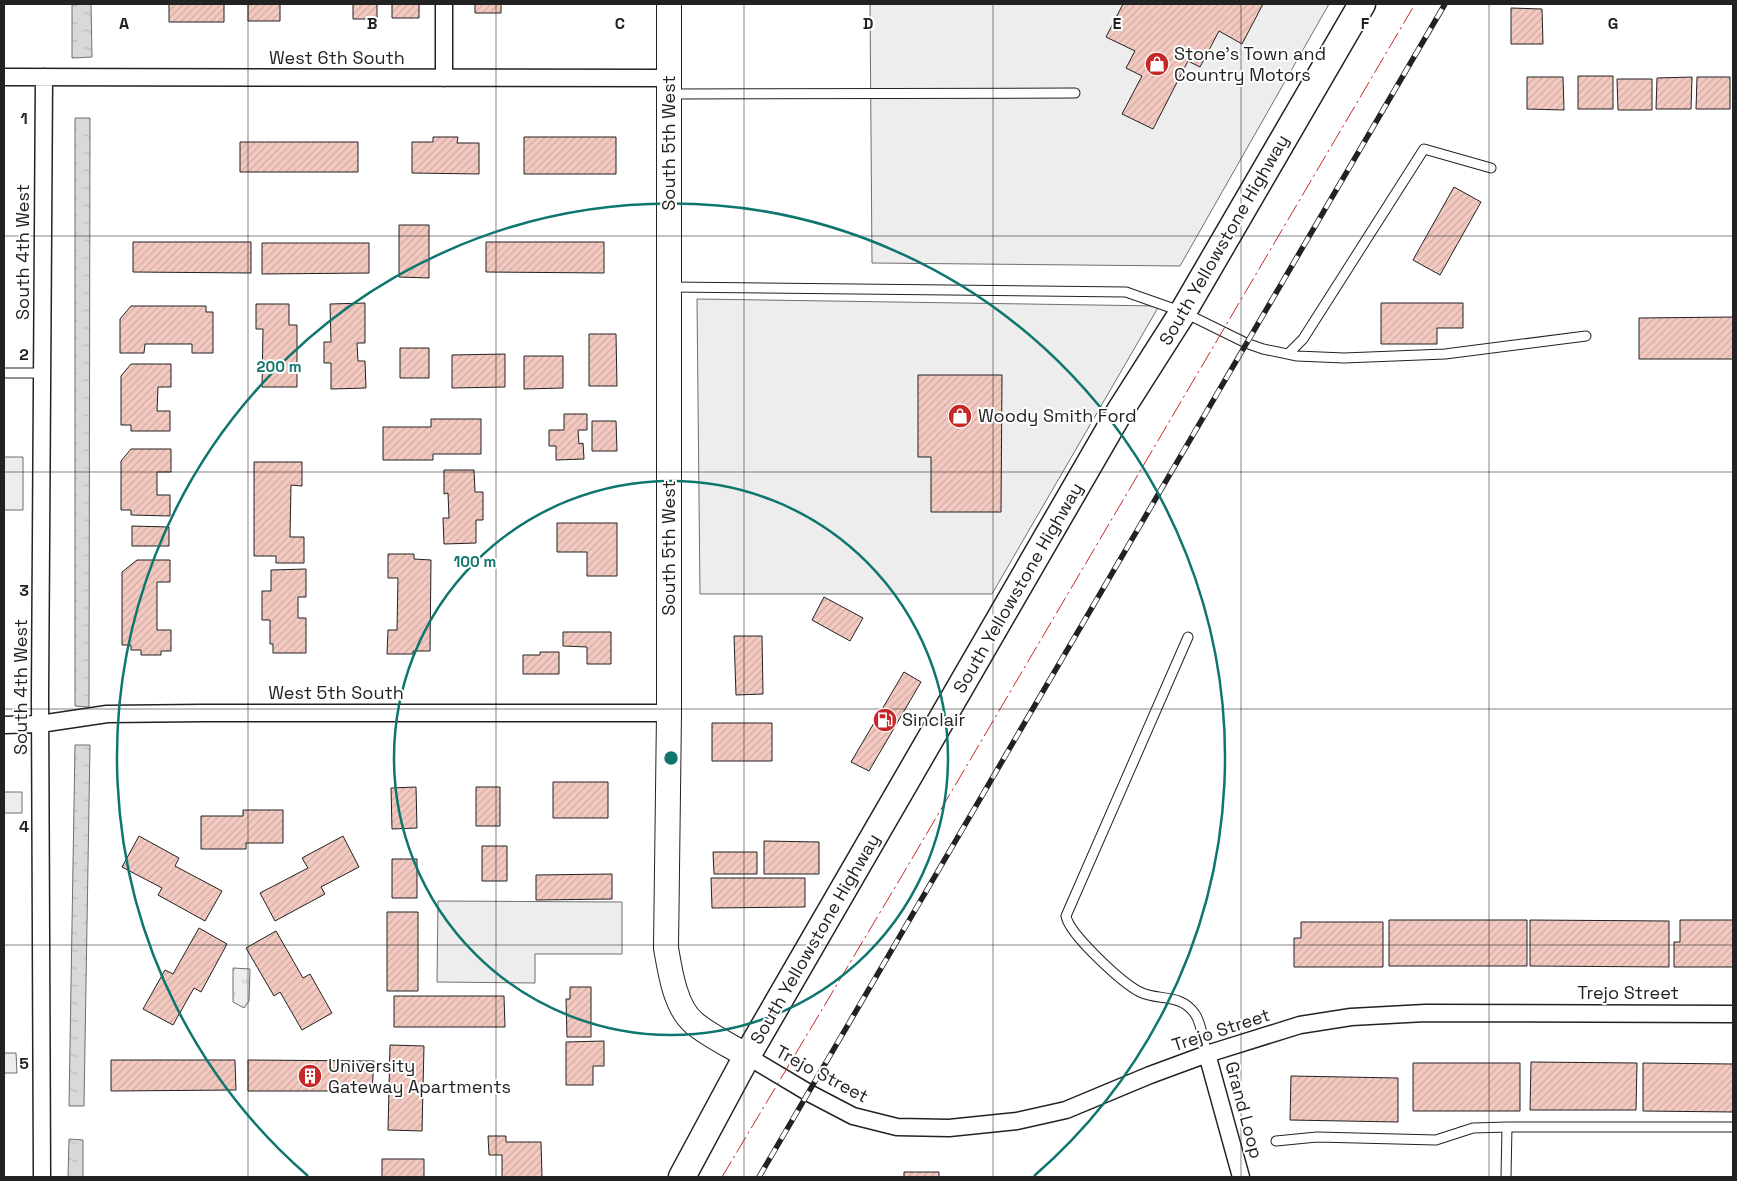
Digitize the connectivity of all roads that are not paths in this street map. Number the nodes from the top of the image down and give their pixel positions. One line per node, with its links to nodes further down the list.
1 (444, 4): 6 (street)
2 (669, 4): 7 (street, South 5th West)
3 (1362, 4): 11 (main road, South Yellowstone Highway)
4 (4, 77): 5 (street, West 6th South)
5 (44, 77): 6 (street, West 6th South); 15 (street, South 4th West)
6 (444, 78): 7 (street, West 6th South)
7 (669, 86): 8 (lane); 10 (street, South 5th West)
8 (1074, 93)
9 (1491, 168): 13 (lane)
10 (669, 287): 11 (lane); 17 (street, South 5th West)
11 (1183, 312): 13 (lane); 22 (main road, South Yellowstone Highway)
12 (1586, 336): 13 (lane)
13 (1288, 354)
14 (4, 373): 15 (lane)
15 (42, 373): 18 (street, South 4th West)
16 (1188, 637): 21 (lane)
17 (669, 714): 18 (street, West 5th South); 22 (street, South 5th West)
18 (40, 724): 19 (street, West 5th South); 26 (street, South 4th West)
19 (4, 725)
20 (1733, 1014): 21 (street, Trejo Street)
21 (1207, 1054): 22 (street, Trejo Street); 28 (street, Grand Loop)
22 (747, 1056): 27 (main road, South Yellowstone Highway)
23 (1507, 1127): 24 (lane); 25 (lane); 29 (lane)
24 (1733, 1127)
25 (1276, 1141)
26 (42, 1177)
27 (682, 1177)
28 (1241, 1177)
29 (1506, 1177)

